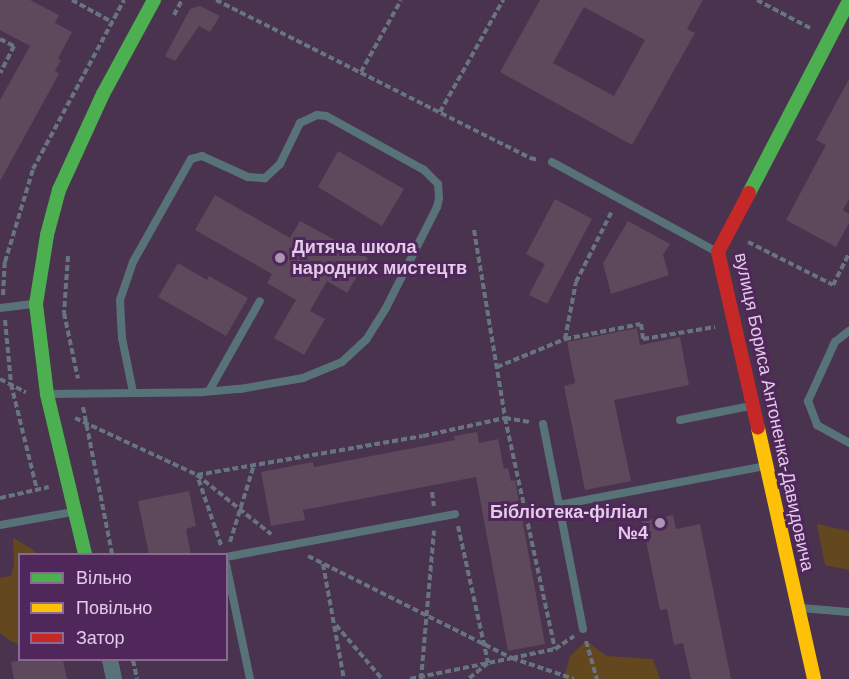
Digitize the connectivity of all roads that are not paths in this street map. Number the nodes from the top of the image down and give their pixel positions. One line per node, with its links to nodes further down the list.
1 (154, 0): 6 (street)
2 (849, 1): 4 (street, вулиця Бориса Антоненка-Давидовича)
3 (552, 162): 4 (lane)
4 (718, 252): 12 (street, вулиця Бориса Антоненка-Давидовича)
5 (260, 300): 9 (lane)
6 (36, 304): 7 (lane); 11 (street)
7 (2, 308)
8 (849, 331): 15 (lane)
9 (209, 391): 10 (lane); 10 (lane)
10 (133, 392): 11 (lane)
11 (47, 394): 18 (street)
12 (753, 406): 13 (lane); 16 (street, вулиця Бориса Антоненка-Давидовича)
13 (680, 420)
14 (543, 424): 17 (lane)
15 (849, 443)
16 (766, 466): 17 (lane); 24 (street, вулиця Бориса Антоненка-Давидовича)
17 (559, 505): 26 (lane)
18 (76, 512): 20 (lane); 21 (street)
19 (455, 514): 22 (lane)
20 (0, 525)
21 (86, 553)
22 (228, 555)
23 (228, 574): 29 (lane)
24 (798, 607): 25 (lane); 30 (street, вулиця Бориса Антоненка-Давидовича)
25 (849, 612)
26 (583, 629)
27 (110, 661): 28 (street)
28 (114, 679)
29 (250, 679)
30 (814, 679)

